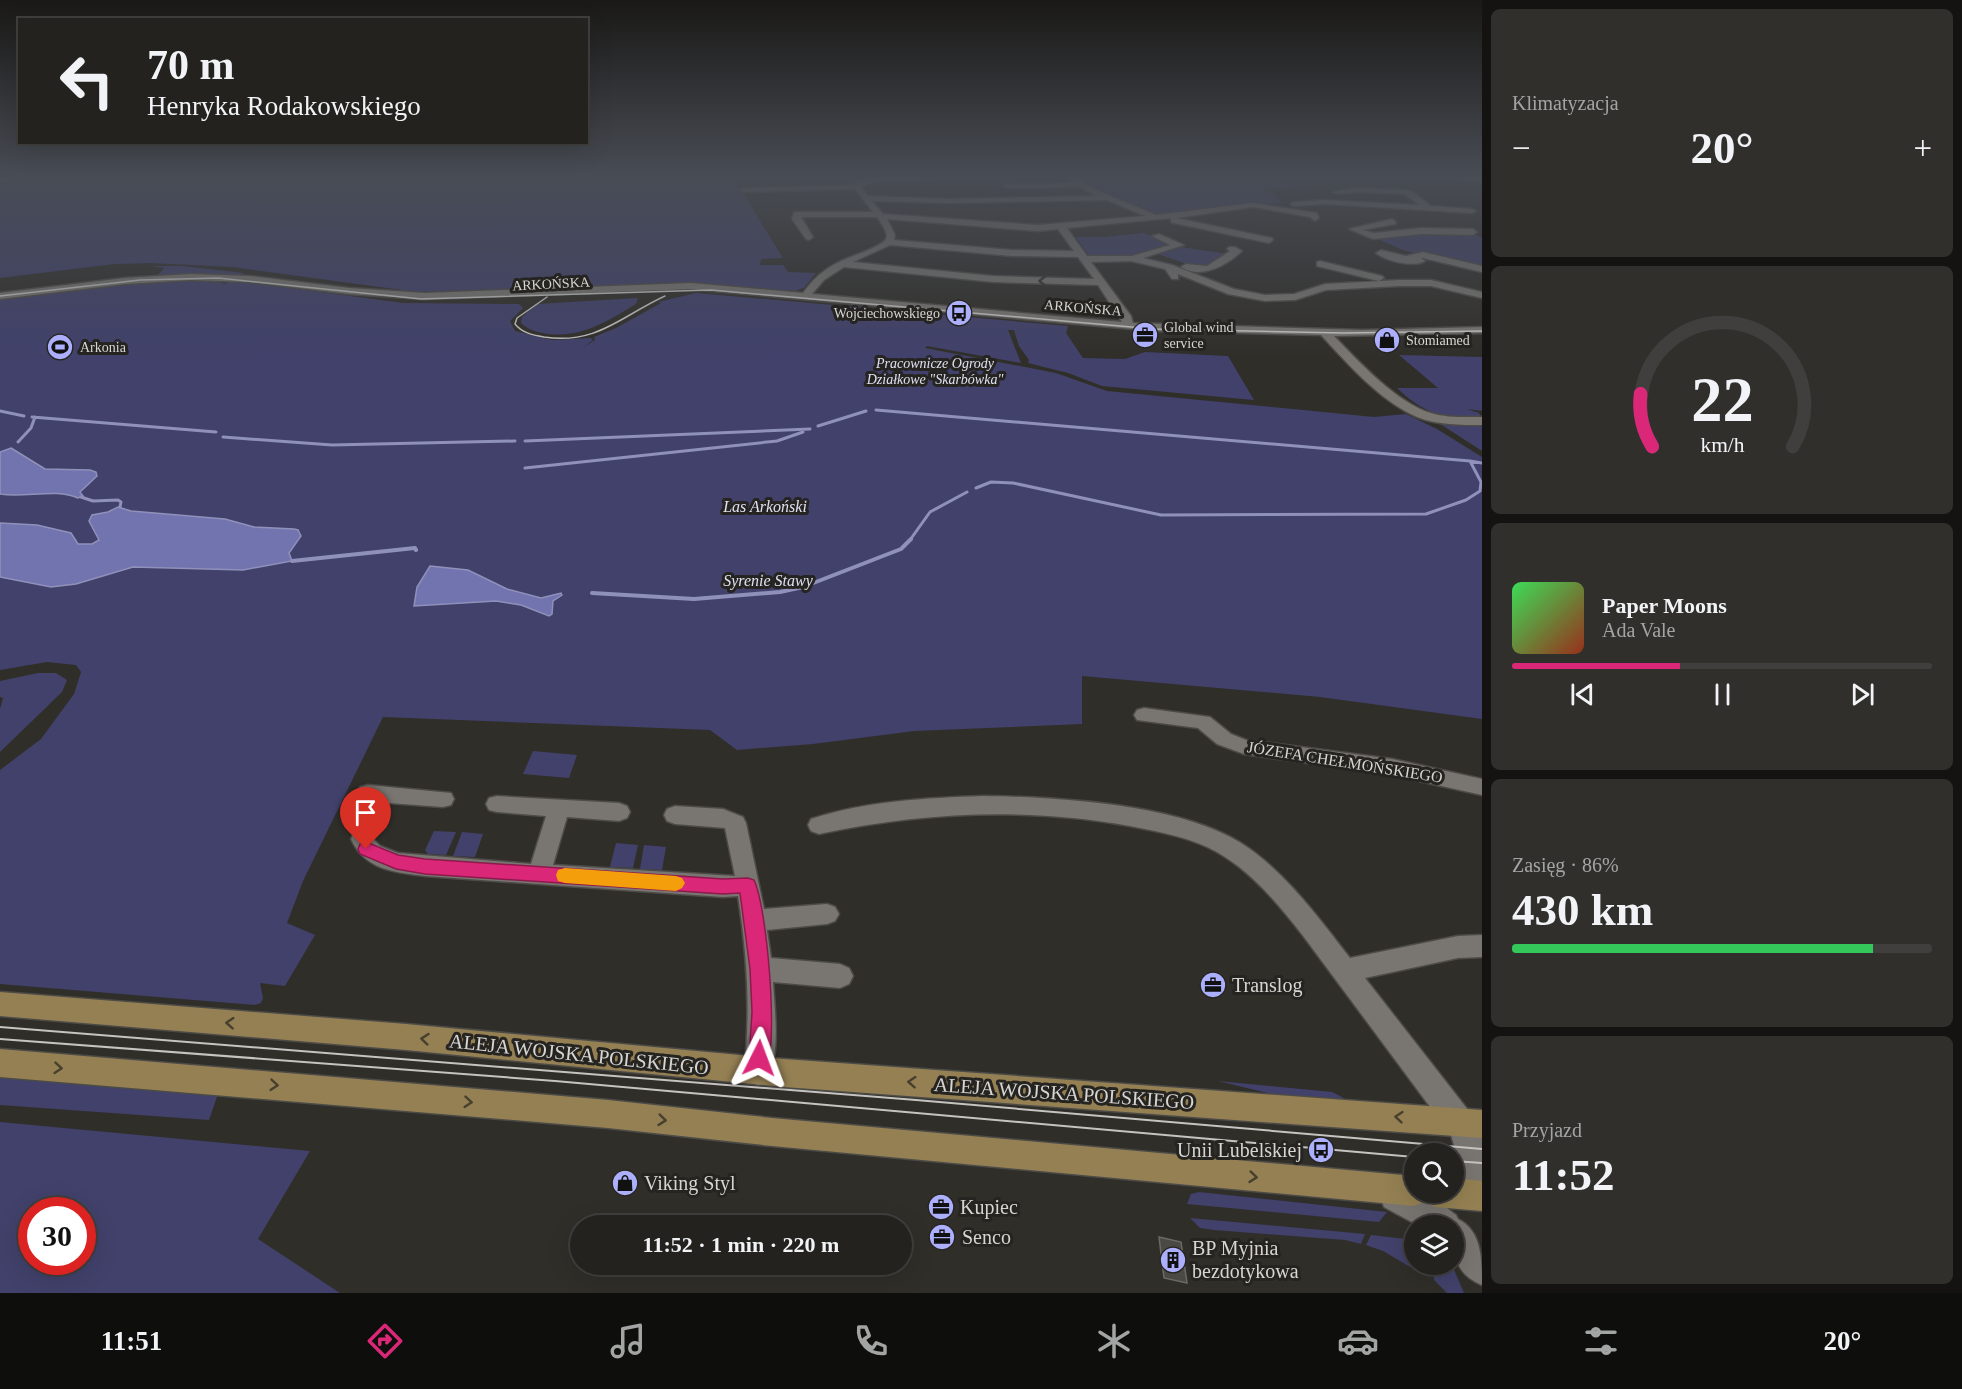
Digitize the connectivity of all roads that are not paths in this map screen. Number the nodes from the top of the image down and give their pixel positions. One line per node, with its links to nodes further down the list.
1 (890, 237): 6 (street)
2 (1069, 237): 9 (street)
3 (1159, 237): 10 (street)
4 (1256, 237): 5 (street)
5 (1269, 240)
6 (889, 242): 9 (street); 12 (street)
7 (1232, 249): 15 (street)
8 (1379, 252): 11 (street)
9 (1083, 256): 10 (street); 17 (street)
10 (1131, 258): 15 (street)
11 (1409, 258): 14 (street); 16 (street)
12 (841, 264): 17 (street, one-way to 12); 21 (street)
13 (1320, 264): 18 (street)
14 (1442, 266)
15 (1169, 267): 18 (street)
16 (1482, 270)
17 (1101, 282): 22 (street)
18 (1399, 283): 19 (street)
19 (1482, 295)
20 (0, 296): 21 (street, ARKOŃSKA)
21 (805, 297): 22 (street, ARKOŃSKA)
22 (1129, 326): 24 (street, ARKOŃSKA)
23 (1482, 330): 24 (street, ARKOŃSKA)
24 (1324, 333): 25 (street)
25 (1482, 422)
26 (1144, 714): 27 (street, JÓZEFA CHEŁMOŃSKIEGO)
27 (1482, 787)
28 (443, 799): 34 (street)
29 (497, 804): 30 (street)
30 (559, 807): 31 (street); 34 (street)
31 (619, 812)
32 (675, 815): 35 (street)
33 (819, 825): 40 (street)
34 (539, 874): 35 (street)
35 (748, 885): 37 (street)
36 (827, 914): 37 (street)
37 (754, 921): 39 (street)
38 (1482, 946): 40 (street)
39 (760, 969): 41 (street); 44 (street)
40 (1344, 970): 45 (street)
41 (840, 976)
42 (0, 1004): 44 (main road, ALEJA WOJSKA POLSKIEGO, one-way to 42)
43 (0, 1063): 47 (main road, one-way to 47)
44 (758, 1071): 45 (main road, ALEJA WOJSKA POLSKIEGO, one-way to 44)
45 (1470, 1123): 46 (street); 49 (street)
46 (1482, 1151)
47 (1371, 1188): 48 (main road); 52 (street)
48 (1404, 1190)
49 (1482, 1191)
50 (1464, 1194): 51 (main road)
51 (1482, 1196)
52 (1430, 1215)
53 (1464, 1246): 54 (street)
54 (1482, 1269)

